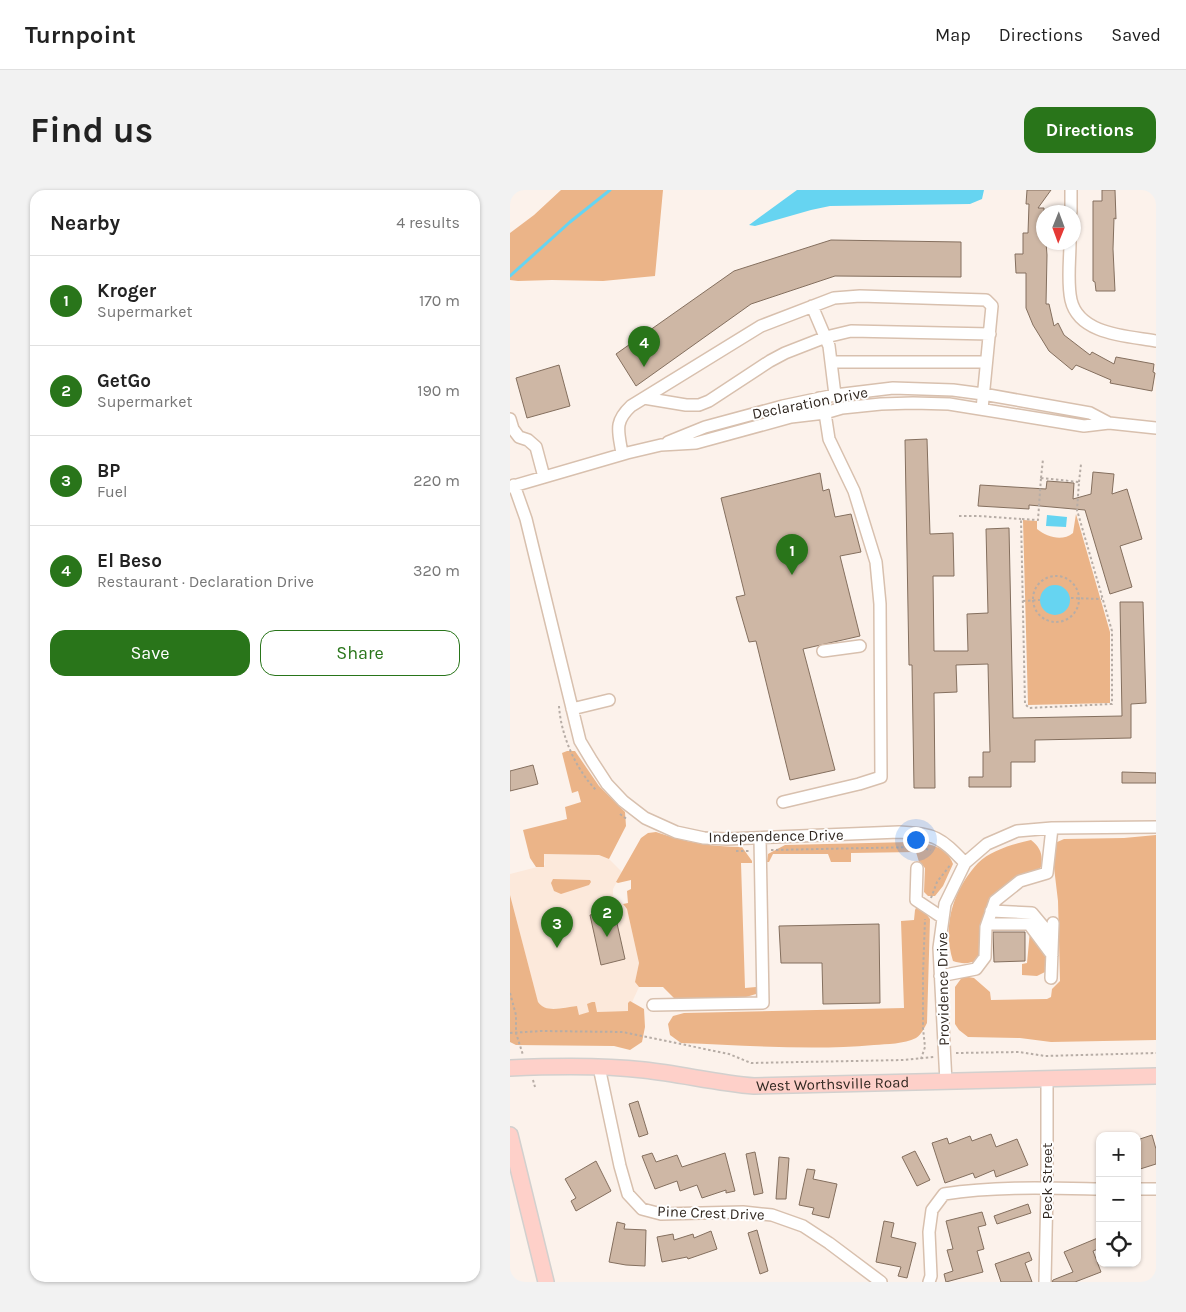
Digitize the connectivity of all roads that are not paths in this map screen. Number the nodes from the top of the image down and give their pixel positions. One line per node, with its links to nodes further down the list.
1 (1071, 190): 2 (street)
2 (1070, 205)
3 (1070, 250): 7 (street)
4 (812, 306): 5 (street); 6 (street); 12 (street)
5 (990, 334): 6 (street); 9 (street)
6 (826, 338): 8 (street); 12 (street)
7 (1156, 341)
8 (831, 362): 9 (street); 11 (street)
9 (986, 362): 10 (street)
10 (983, 394): 11 (street, Declaration Drive); 14 (street); 17 (street, Declaration Drive)
11 (835, 395): 13 (street, Declaration Drive)
12 (644, 398): 20 (street)
13 (819, 398): 15 (street); 19 (street, Declaration Drive)
14 (982, 409): 15 (street, Declaration Drive); 17 (street, Declaration Drive)
15 (824, 413): 19 (street, Declaration Drive); 24 (street)
16 (510, 420): 21 (street)
17 (1109, 422): 18 (street, Declaration Drive)
18 (1156, 428)
19 (661, 445): 20 (street, Declaration Drive)
20 (622, 454): 21 (street, Declaration Drive)
21 (544, 477): 22 (street, Declaration Drive)
22 (512, 486): 28 (street, Independence Drive)
23 (868, 505): 24 (street)
24 (862, 518): 29 (street)
25 (860, 646): 26 (street)
26 (823, 651)
27 (609, 700): 28 (street)
28 (572, 709): 32 (street, Independence Drive)
29 (783, 802)
30 (1156, 827): 31 (street, Providence Drive)
31 (1052, 828): 33 (street, Providence Drive); 36 (street)
32 (760, 838): 33 (street, Independence Drive); 41 (street)
33 (966, 863): 35 (street, Providence Drive)
34 (918, 868): 35 (street)
35 (943, 918): 39 (street, Providence Drive)
36 (989, 918): 38 (street); 38 (street); 39 (street)
37 (1053, 923): 38 (street)
38 (1052, 946): 40 (street)
39 (940, 976): 46 (street, Providence Drive)
40 (1051, 978)
41 (653, 1005)
42 (599, 1067): 43 (main road, West Worthsville Road); 46 (main road, West Worthsville Road); 53 (street, Pine Crest Drive)
43 (510, 1068)
44 (1156, 1076): 45 (main road, West Worthsville Road)
45 (1047, 1079): 46 (main road, West Worthsville Road); 48 (street, Peck Street)
46 (946, 1082)
47 (510, 1135): 52 (main road)
48 (1048, 1188): 49 (street); 54 (street); 55 (street, Peck Street)
49 (1096, 1189)
50 (1141, 1189): 51 (street)
51 (1156, 1189)
52 (546, 1282)
53 (881, 1282)
54 (929, 1282)
55 (1045, 1282)

